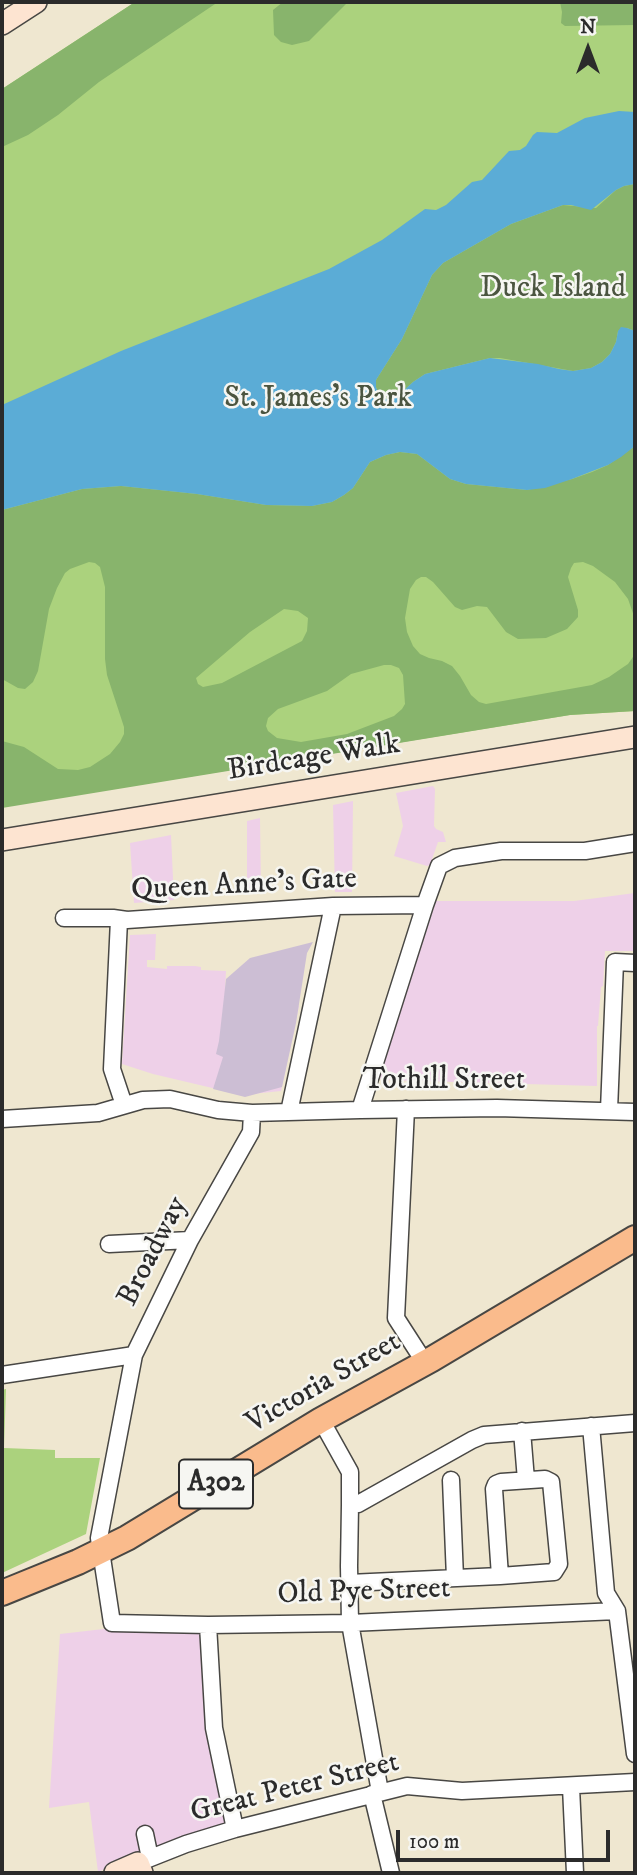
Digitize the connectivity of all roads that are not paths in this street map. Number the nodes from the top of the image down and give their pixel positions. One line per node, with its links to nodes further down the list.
1 (36, 2): 2 (street)
2 (2, 24)
3 (635, 737): 4 (street, Birdcage Walk)
4 (2, 840)
5 (635, 843): 6 (street)
6 (425, 905): 7 (street, Queen Anne's Gate); 13 (street)
7 (333, 906): 9 (street, Queen Anne's Gate); 15 (street)
8 (64, 918): 9 (street)
9 (119, 920): 11 (street, Queen Anne's Gate)
10 (635, 963): 14 (street)
11 (124, 1105): 17 (street); 18 (street)
12 (406, 1109): 13 (street, Tothill Street); 14 (street, Tothill Street); 23 (street)
13 (360, 1110): 15 (street, Tothill Street)
14 (609, 1110): 16 (street, Tothill Street)
15 (289, 1112): 17 (street, Tothill Street)
16 (635, 1112)
17 (253, 1114): 20 (street, Broadway)
18 (2, 1119)
19 (635, 1238): 23 (main road, Victoria Street / A302)
20 (190, 1240): 21 (street); 22 (street, Broadway)
21 (109, 1244)
22 (134, 1355): 24 (street); 32 (street, Broadway)
23 (425, 1363): 25 (main road, Victoria Street / A302)
24 (2, 1375)
25 (321, 1420): 31 (street); 32 (main road, Victoria Street / A302)
26 (635, 1423): 27 (street)
27 (591, 1426): 28 (street); 37 (street)
28 (522, 1431): 30 (street); 31 (street)
29 (451, 1480): 34 (street)
30 (526, 1480): 33 (street); 33 (street)
31 (350, 1505): 35 (street)
32 (100, 1551): 36 (main road, Victoria Street / A302); 38 (street, Broadway)
33 (500, 1576): 34 (street)
34 (455, 1578): 35 (street)
35 (349, 1583): 39 (street)
36 (2, 1593)
37 (617, 1611): 39 (street, Old Pye Street); 41 (street)
38 (112, 1623): 40 (street, Old Pye Street)
39 (350, 1623): 40 (street, Old Pye Street); 44 (street)
40 (208, 1625): 45 (street)
41 (635, 1754)
42 (635, 1782): 43 (street, Great Peter Street)
43 (571, 1787): 44 (street, Great Peter Street); 50 (street)
44 (376, 1793): 45 (street, Great Peter Street); 49 (street)
45 (235, 1829): 47 (street, Great Peter Street)
46 (145, 1834): 47 (street)
47 (143, 1865): 48 (street)
48 (115, 1873)
49 (391, 1873)
50 (575, 1873)

